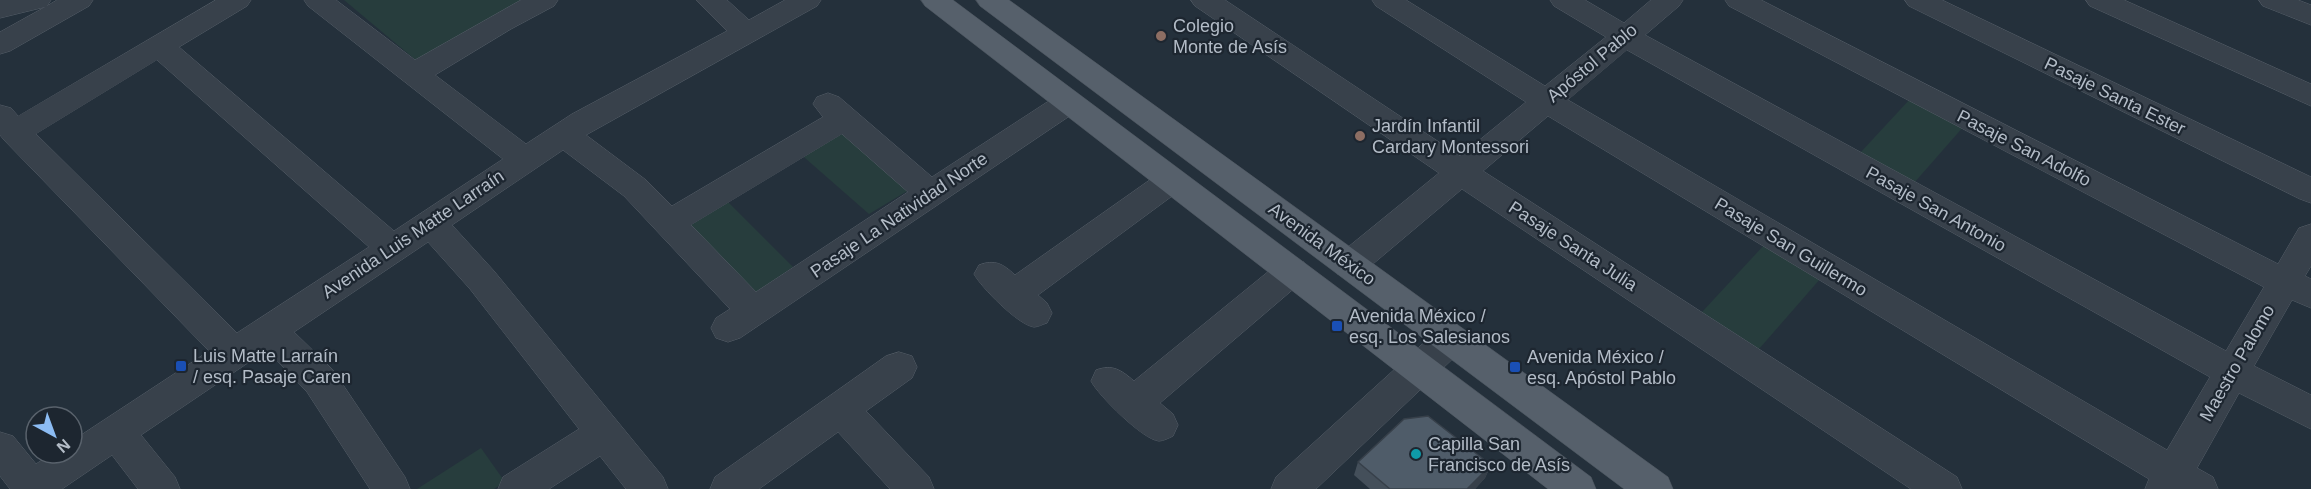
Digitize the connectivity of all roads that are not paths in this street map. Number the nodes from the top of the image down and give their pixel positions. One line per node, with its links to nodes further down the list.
1 (37, 0): 18 (street)
2 (79, 0): 20 (street)
3 (237, 0): 23 (street)
4 (318, 0): 24 (street)
5 (544, 0): 24 (street)
6 (710, 0): 21 (street)
7 (807, 0): 21 (street, Avenida Luis Matte Larraín)
8 (935, 0): 27 (main road)
9 (990, 0): 39 (main road, Avenida México)
10 (1205, 0): 31 (street, Pasaje Santa Julia)
11 (1386, 0): 26 (street, Pasaje San Guillermo)
12 (1564, 0): 22 (street, Pasaje San Antonio)
13 (1669, 0): 22 (street, Apóstol Pablo)
14 (1739, 0): 41 (street, Pasaje San Adolfo)
15 (1919, 0): 33 (street, Pasaje Santa Ester)
16 (2100, 0): 25 (street)
17 (2274, 0): 19 (street)
18 (0, 9)
19 (2311, 16)
20 (6, 32)
21 (746, 33): 29 (street, Avenida Luis Matte Larraín)
22 (1625, 36): 26 (street, Apóstol Pablo); 48 (street, Pasaje San Antonio)
23 (159, 46): 28 (street); 38 (street)
24 (414, 74): 30 (street)
25 (2311, 96)
26 (1546, 101): 31 (street, Apóstol Pablo); 55 (street, Pasaje San Guillermo)
27 (1069, 102): 32 (main road); 34 (street, Pasaje La Natividad Norte)
28 (8, 124): 45 (street)
29 (564, 135): 30 (street, Avenida Luis Matte Larraín); 36 (street)
30 (525, 160): 35 (street, Avenida Luis Matte Larraín)
31 (1461, 172): 39 (street, Apóstol Pablo); 66 (street, Pasaje Santa Julia)
32 (1172, 180): 40 (main road); 42 (street)
33 (2311, 191)
34 (931, 194): 36 (street); 36 (street, Pasaje La Natividad Norte)
35 (430, 223): 38 (street, Avenida Luis Matte Larraín); 53 (street)
36 (669, 223)
37 (2311, 237): 41 (street, Maestro Palomo)
38 (392, 248): 43 (street, Avenida Luis Matte Larraín)
39 (1349, 265): 44 (main road, Avenida México)
40 (1292, 271): 47 (main road); 49 (street)
41 (2298, 288): 48 (street, Maestro Palomo)
42 (1013, 294)
43 (269, 330): 45 (street, Avenida Luis Matte Larraín); 58 (street)
44 (1450, 339): 47 (street); 65 (main road, Avenida México)
45 (234, 353): 52 (street, Avenida Luis Matte Larraín)
46 (899, 367): 50 (street)
47 (1419, 369): 63 (street); 64 (main road)
48 (2232, 371): 51 (street, Pasaje San Antonio); 55 (street, Maestro Palomo)
49 (1134, 403)
50 (840, 409): 61 (street); 62 (street)
51 (2311, 413)
52 (116, 431): 56 (street, Avenida Luis Matte Larraín); 57 (street)
53 (604, 433): 59 (street); 60 (street)
54 (0, 448): 56 (street)
55 (2178, 484)
56 (31, 488)
57 (161, 489)
58 (391, 489)
59 (517, 489)
60 (649, 489)
61 (729, 489)
62 (915, 489)
63 (1290, 489)
64 (1577, 489)
65 (1654, 489)
66 (1943, 489)

